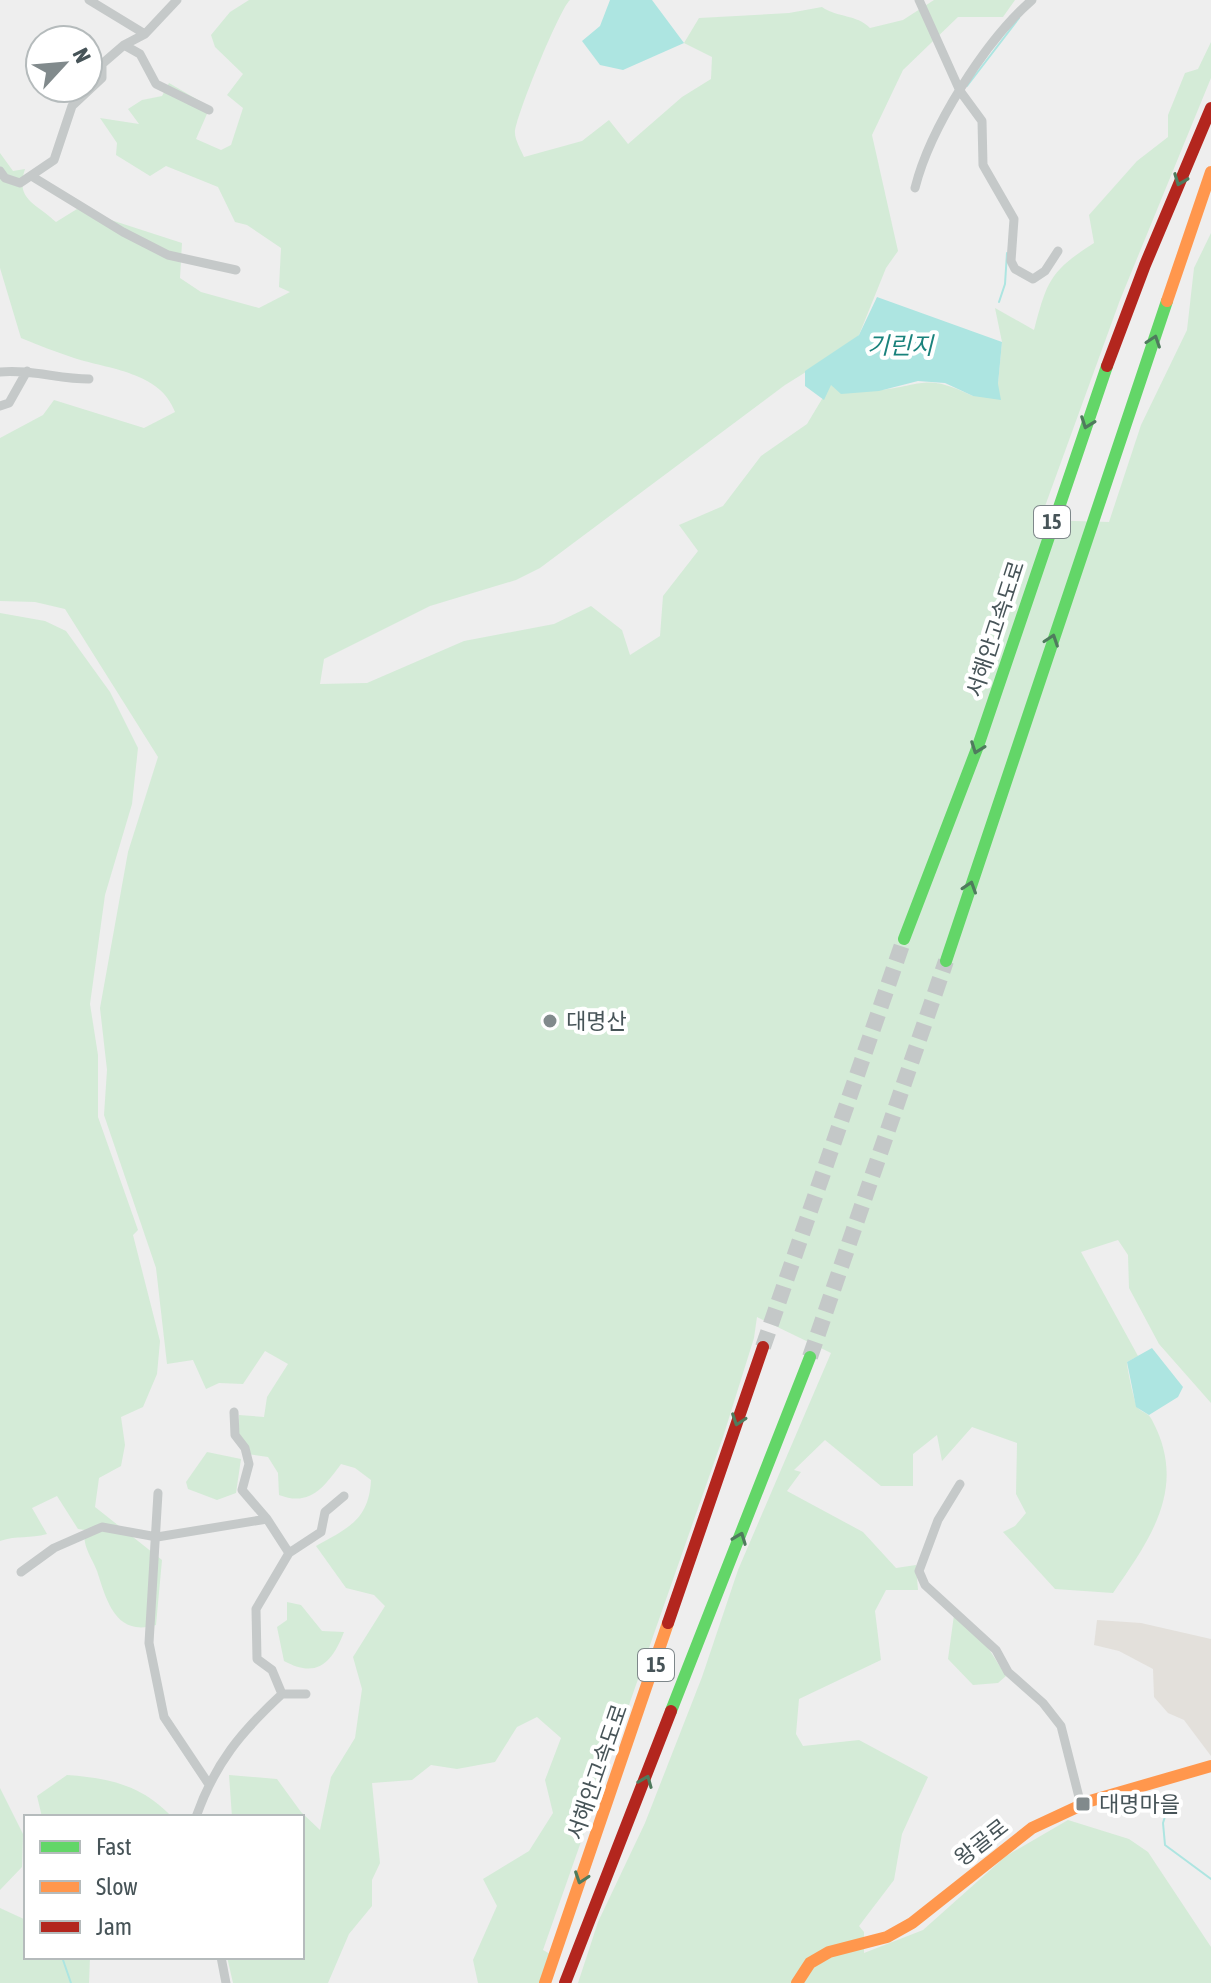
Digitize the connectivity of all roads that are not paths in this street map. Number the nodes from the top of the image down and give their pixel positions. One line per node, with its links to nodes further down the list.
1 (89, 0): 5 (street)
2 (177, 0): 5 (street)
3 (919, 0): 7 (street)
4 (1032, 0): 7 (street)
5 (145, 34): 6 (street)
6 (124, 45): 9 (street); 12 (street)
7 (960, 91): 13 (street); 14 (street)
8 (1211, 108): 20 (main road, 서해안고속도로 / 15, one-way to 20)
9 (209, 110)
10 (0, 171): 12 (street)
11 (1211, 172): 21 (main road, 15, one-way to 11)
12 (33, 177): 15 (street)
13 (915, 188)
14 (1058, 251)
15 (236, 270)
16 (27, 371): 17 (street); 18 (street); 19 (street)
17 (0, 372)
18 (89, 379)
19 (0, 406)
20 (904, 939)
21 (946, 961)
22 (763, 1347): 40 (main road, 서해안고속도로 / 15, one-way to 40)
23 (810, 1357): 41 (main road, 서해안고속도로 / 15, one-way to 23)
24 (234, 1412): 28 (street)
25 (960, 1484): 36 (street)
26 (158, 1493): 29 (street)
27 (344, 1496): 30 (street)
28 (267, 1519): 29 (street); 30 (street)
29 (157, 1537): 31 (street); 35 (street)
30 (289, 1553): 32 (street)
31 (21, 1572)
32 (282, 1694): 33 (street); 35 (street)
33 (306, 1694)
34 (1211, 1766): 36 (main road, 왕골로)
35 (208, 1783): 37 (street)
36 (1081, 1805): 42 (main road, 왕골로)
37 (197, 1815)
38 (221, 1959): 39 (street)
39 (226, 1983)
40 (545, 1983)
41 (565, 1983)
42 (797, 1983)

